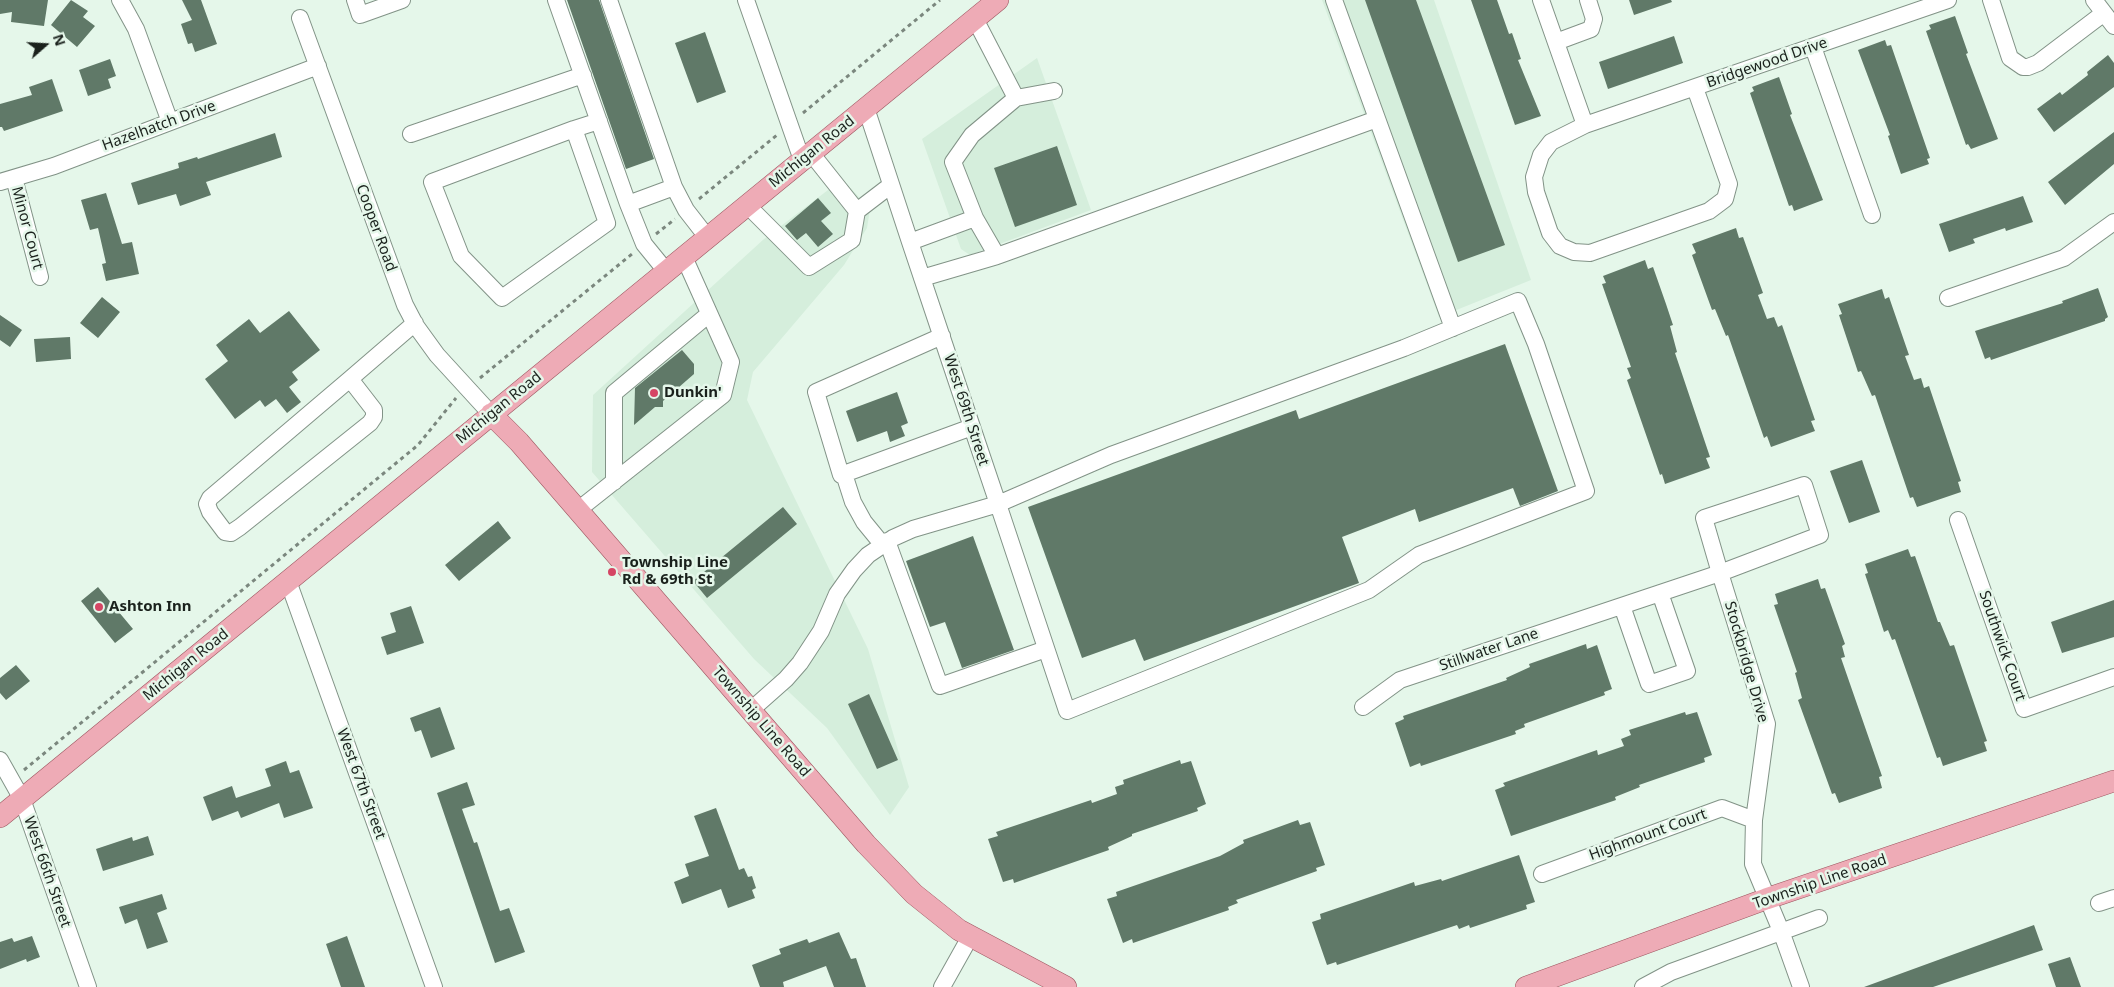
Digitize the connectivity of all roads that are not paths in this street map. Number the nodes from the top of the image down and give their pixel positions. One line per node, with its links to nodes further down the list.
1 (120, 0): 27 (street)
2 (355, 0): 3 (street)
3 (402, 0)
4 (556, 0): 20 (street)
5 (609, 0): 34 (street)
6 (746, 0): 31 (street)
7 (998, 0): 15 (main road, Michigan Road)
8 (1334, 0): 25 (street)
9 (1542, 0): 17 (street)
10 (1588, 0): 17 (street)
11 (1948, 0): 18 (street, Bridgewood Drive)
12 (1991, 0): 16 (street)
13 (2094, 0): 16 (street)
14 (300, 18): 19 (street, Cooper Road)
15 (975, 19): 23 (street); 24 (main road, Michigan Road)
16 (2109, 20)
17 (1556, 42): 28 (street)
18 (1813, 47): 21 (street, Bridgewood Drive); 38 (street)
19 (318, 66): 27 (street, Hazelhatch Drive); 50 (street, Cooper Road)
20 (583, 76): 26 (street); 30 (street)
21 (1695, 88): 28 (street, Bridgewood Drive); 28 (street, Bridgewood Drive)
22 (1054, 91): 23 (street)
23 (1016, 98): 39 (street)
24 (866, 108): 31 (main road, Michigan Road); 33 (street, West 69th Street)
25 (1377, 119): 43 (street); 51 (street)
26 (599, 121): 29 (street); 35 (street)
27 (170, 122): 32 (street, Hazelhatch Drive)
28 (1585, 125)
29 (574, 129): 29 (street)
30 (412, 134)
31 (807, 156): 36 (main road, Michigan Road); 37 (street)
32 (7, 180): 46 (street, Minor Court)
33 (891, 184): 37 (street); 42 (street, West 69th Street)
34 (674, 187): 35 (street); 41 (street)
35 (628, 204): 45 (street)
36 (747, 205): 37 (street); 41 (main road, Michigan Road)
37 (857, 211)
38 (1872, 215)
39 (975, 218): 42 (street); 43 (street)
40 (2114, 222): 48 (street)
41 (708, 237): 44 (main road, Michigan Road)
42 (910, 242): 47 (street, West 69th Street)
43 (997, 256): 47 (street)
44 (684, 257): 45 (main road, Michigan Road); 49 (street)
45 (666, 271): 54 (main road, Michigan Road)
46 (40, 277)
47 (922, 278): 52 (street, West 69th Street)
48 (1948, 298)
49 (710, 314): 57 (street); 57 (street)
50 (415, 323): 53 (street); 54 (street, Cooper Road)
51 (1452, 328): 58 (street); 66 (street, West 69th Street)
52 (942, 336): 55 (street, West 69th Street); 56 (street)
53 (350, 379): 53 (street)
54 (491, 414): 59 (main road, Township Line Road); 63 (main road, Michigan Road)
55 (972, 427): 56 (street); 58 (street, West 69th Street)
56 (844, 474): 61 (street)
57 (614, 482): 59 (street)
58 (998, 504): 61 (street); 66 (street, West 69th Street)
59 (578, 510): 69 (main road, Township Line Road)
60 (1958, 520): 67 (street, Southwick Court)
61 (885, 543): 66 (street); 69 (street)
62 (1720, 573): 62 (street, Stockbridge Drive); 64 (street, Stillwater Lane); 74 (street, Stockbridge Drive)
63 (288, 581): 72 (main road, Michigan Road); 82 (street, West 67th Street)
64 (1660, 593): 65 (street, Stillwater Lane); 65 (street)
65 (1622, 606): 68 (street, Stillwater Lane)
66 (1046, 648)
67 (2114, 677)
68 (1363, 707)
69 (751, 710): 79 (main road, Township Line Road)
70 (0, 760): 72 (street, West 66th Street)
71 (2114, 781): 76 (main road, Township Line Road)
72 (22, 799): 73 (main road, Michigan Road); 81 (street, West 66th Street)
73 (0, 817)
74 (1754, 820): 75 (street, Highmount Court); 76 (street, Stockbridge Drive)
75 (1542, 874)
76 (1766, 899): 78 (street, Stockbridge Drive); 84 (main road, Township Line Road)
77 (1819, 918): 78 (street)
78 (1781, 931): 85 (street); 86 (street, Stockbridge Drive)
79 (970, 937): 80 (street); 83 (main road, Township Line Road)
80 (945, 986)
81 (88, 987)
82 (434, 987)
83 (1066, 987)
84 (1526, 987)
85 (1643, 987)
86 (1801, 987)

